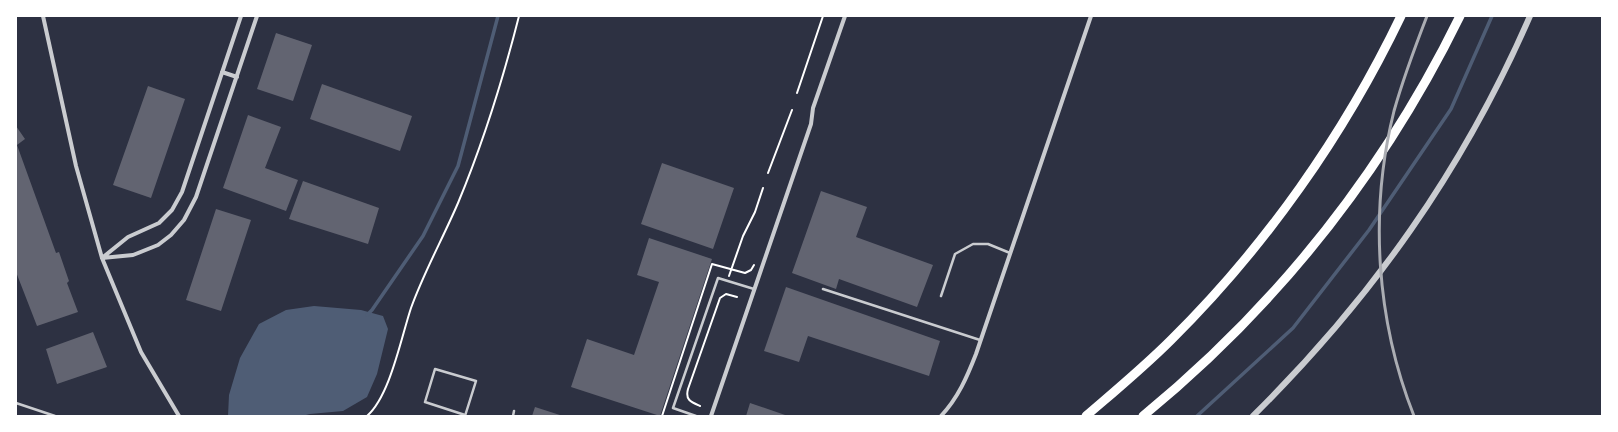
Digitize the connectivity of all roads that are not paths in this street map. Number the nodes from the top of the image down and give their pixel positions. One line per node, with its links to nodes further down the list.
1 (43, 16): 12 (street)
2 (241, 16): 9 (street)
3 (257, 16): 10 (street)
4 (845, 16): 13 (street)
5 (1091, 16): 11 (street)
6 (1401, 16): 26 (highway)
7 (1460, 16): 27 (highway)
8 (1530, 16): 28 (street)
9 (222, 72): 10 (street); 12 (street)
10 (237, 77): 12 (street)
11 (1011, 253): 15 (lane); 16 (street)
12 (102, 258): 21 (street)
13 (755, 289): 23 (lane); 24 (street)
14 (823, 289): 16 (lane)
15 (941, 296)
16 (981, 340): 25 (street)
17 (16, 403): 20 (lane)
18 (514, 410): 22 (lane)
19 (465, 415): 19 (lane)
20 (55, 416)
21 (179, 416)
22 (513, 416)
23 (696, 416)
24 (711, 416)
25 (941, 416)
26 (1086, 416)
27 (1143, 416)
28 (1253, 416)

